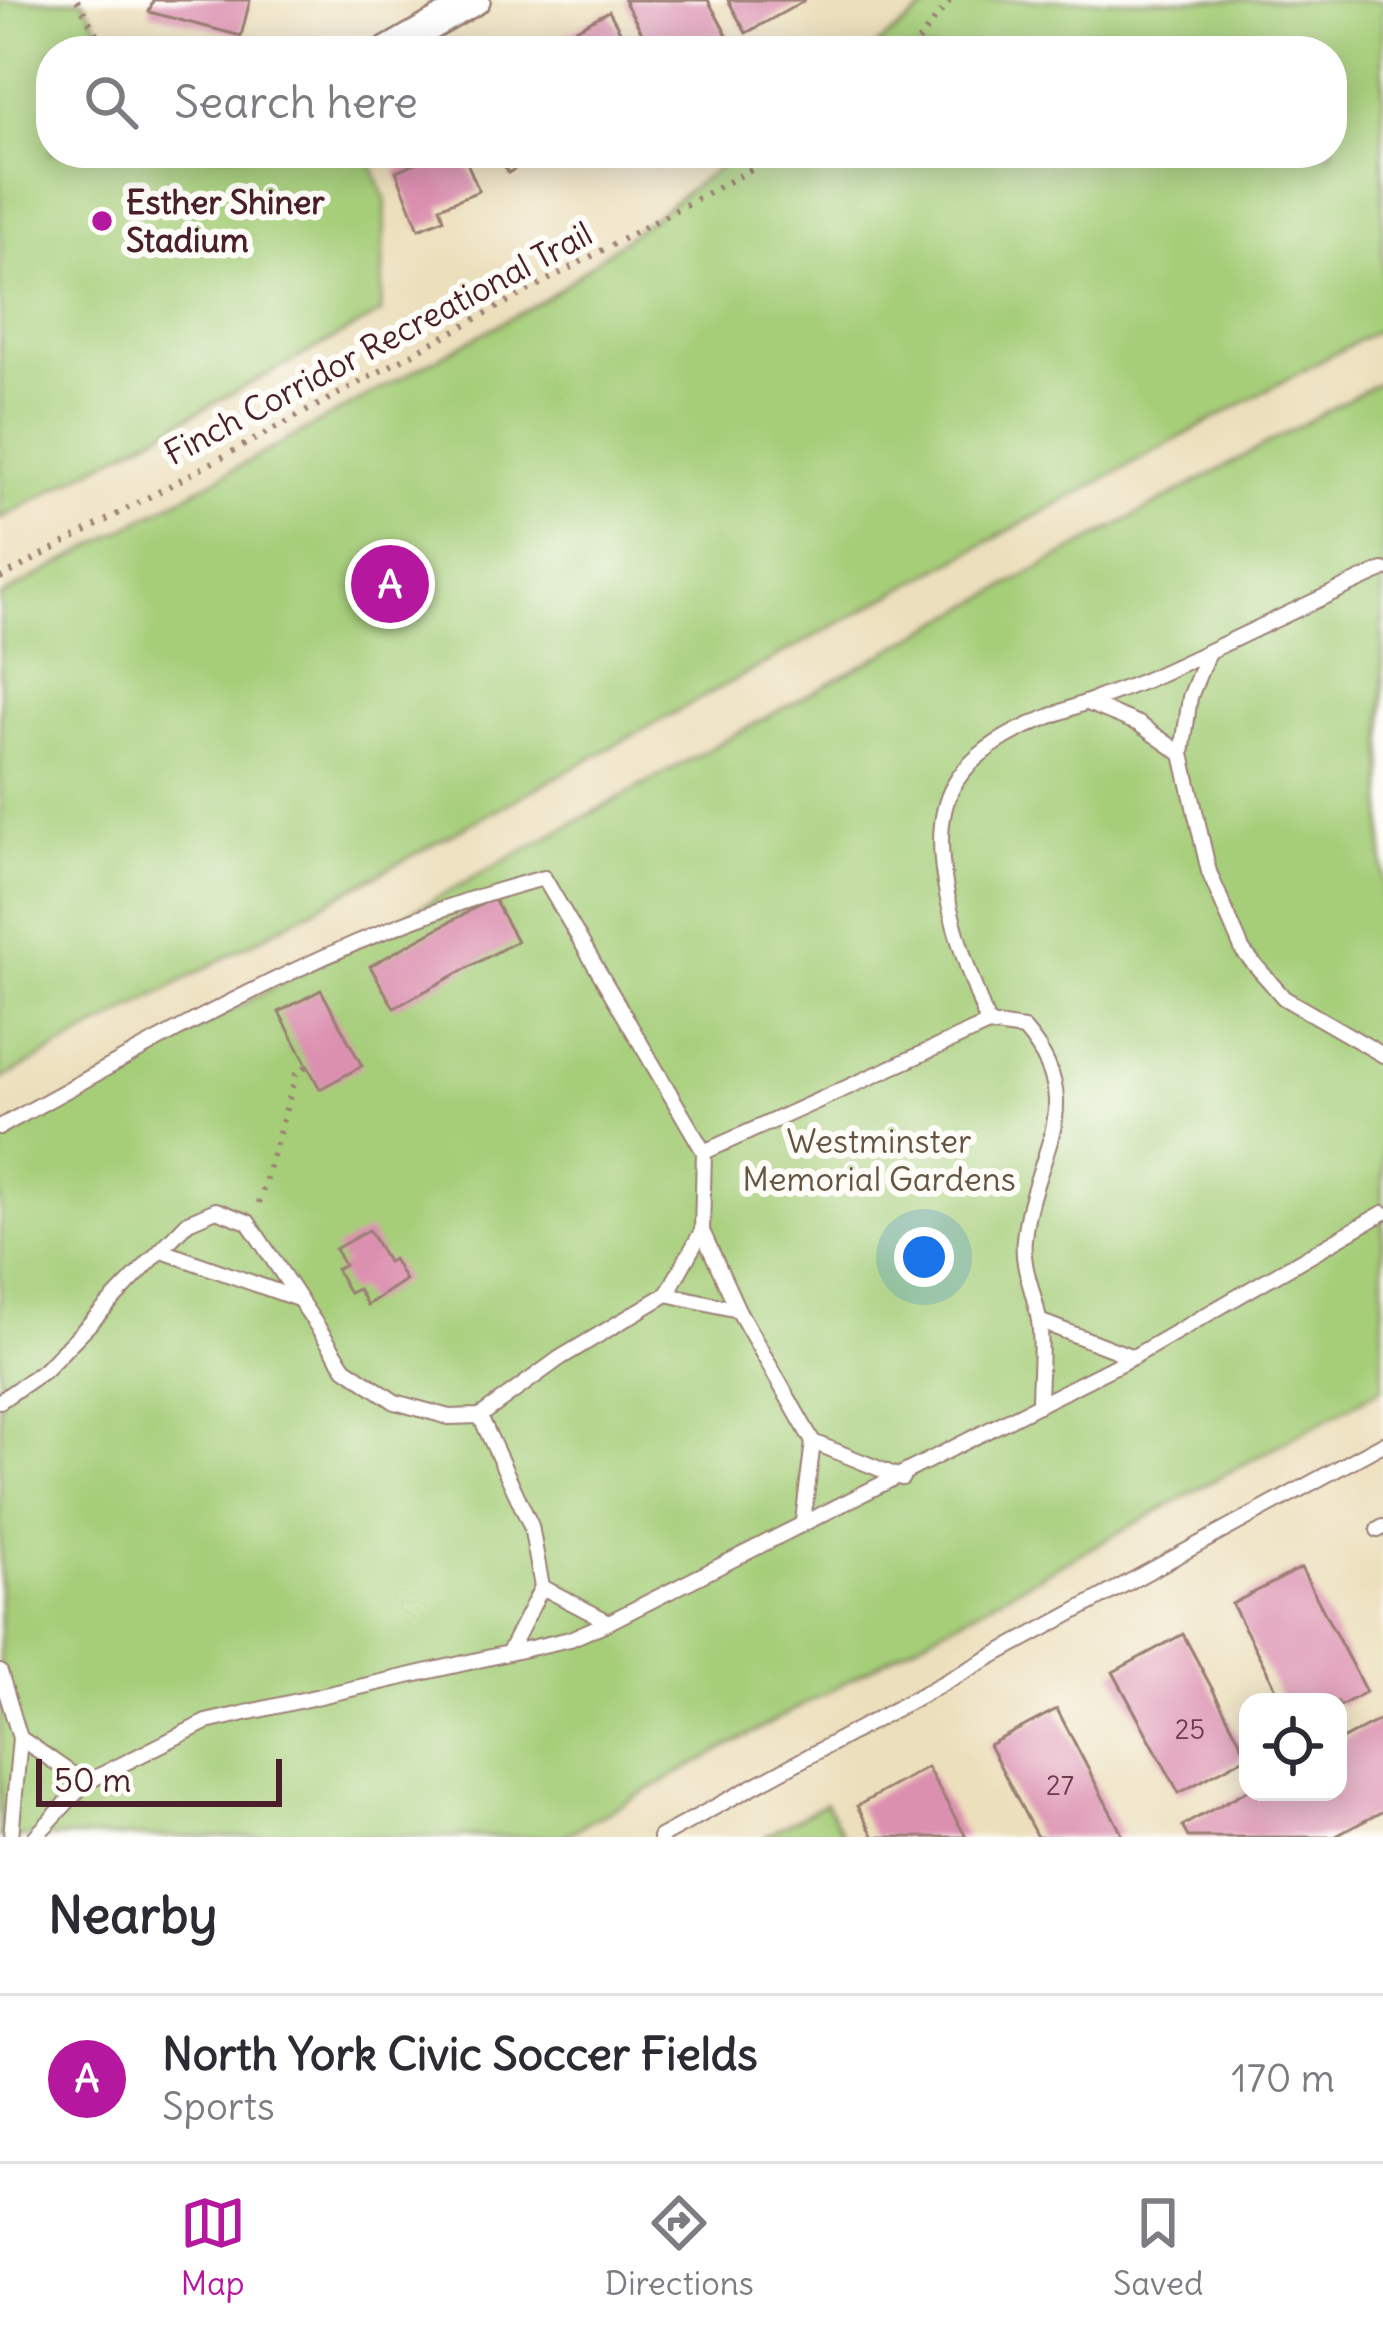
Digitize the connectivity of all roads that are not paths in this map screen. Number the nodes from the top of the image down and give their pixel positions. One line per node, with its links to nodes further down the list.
1 (476, 0): 2 (street)
2 (413, 36)
3 (1383, 570): 4 (lane)
4 (1208, 652): 5 (lane); 6 (lane)
5 (1090, 704): 6 (lane); 7 (lane)
6 (1182, 754): 8 (lane)
7 (988, 1024): 10 (lane); 17 (lane)
8 (1383, 1055)
9 (0, 1127): 10 (lane)
10 (704, 1152): 12 (lane)
11 (1383, 1214): 18 (lane)
12 (701, 1232): 14 (lane); 16 (lane)
13 (164, 1252): 15 (lane); 15 (lane); 19 (lane)
14 (667, 1294): 16 (lane); 21 (lane)
15 (298, 1299): 21 (lane)
16 (738, 1310): 22 (lane)
17 (1039, 1321): 18 (lane); 20 (lane)
18 (1133, 1357): 20 (lane)
19 (0, 1401)
20 (1039, 1405): 24 (lane)
21 (480, 1416): 26 (lane)
22 (813, 1442): 24 (lane); 25 (lane)
23 (1383, 1444): 34 (lane)
24 (902, 1478): 25 (lane)
25 (803, 1521): 27 (lane)
26 (542, 1587): 27 (lane); 28 (lane)
27 (609, 1622): 28 (lane)
28 (510, 1650): 31 (lane)
29 (0, 1672): 30 (lane)
30 (20, 1738): 31 (lane); 32 (lane)
31 (85, 1783): 33 (lane)
32 (11, 1837)
33 (35, 1837)
34 (660, 1837)

